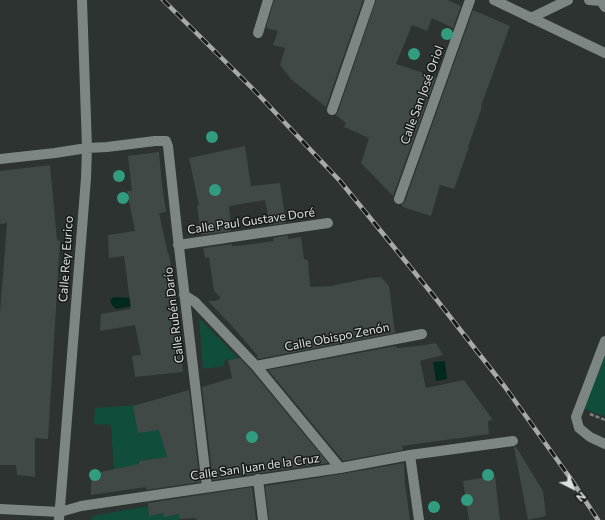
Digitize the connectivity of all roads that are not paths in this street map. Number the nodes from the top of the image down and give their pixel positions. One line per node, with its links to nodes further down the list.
1 (82, 0): 13 (street, Calle Rey Eurico)
2 (268, 0): 10 (street)
3 (370, 0): 12 (street)
4 (470, 0): 15 (street, Calle San José Oriol)
5 (494, 0): 9 (street)
6 (568, 0): 9 (street)
7 (589, 0): 8 (street)
8 (603, 3)
9 (531, 18): 11 (street)
10 (258, 33)
11 (605, 53)
12 (332, 110)
13 (87, 148): 14 (street); 17 (street, Calle Rubén Darío); 29 (street, Calle Rey Eurico)
14 (0, 159)
15 (399, 199)
16 (328, 223): 17 (street, Calle Paul Gustave Doré)
17 (178, 245): 18 (street, Calle Rubén Darío)
18 (184, 295): 21 (street); 27 (street, Calle Rubén Darío)
19 (422, 334): 21 (street, Calle Obispo Zenón)
20 (605, 341): 23 (street)
21 (256, 366): 25 (street)
22 (513, 441): 24 (street, Calle San Juan de la Cruz)
23 (605, 444)
24 (410, 455): 25 (street, Calle San Juan de la Cruz); 31 (street)
25 (340, 468): 26 (street, Calle San Juan de la Cruz)
26 (258, 479): 27 (street, Calle San Juan de la Cruz); 30 (street)
27 (207, 487): 29 (street, Calle San Juan de la Cruz)
28 (0, 509): 29 (street, Calle San Juan de la Cruz)
29 (59, 516)
30 (263, 520)
31 (419, 520)

